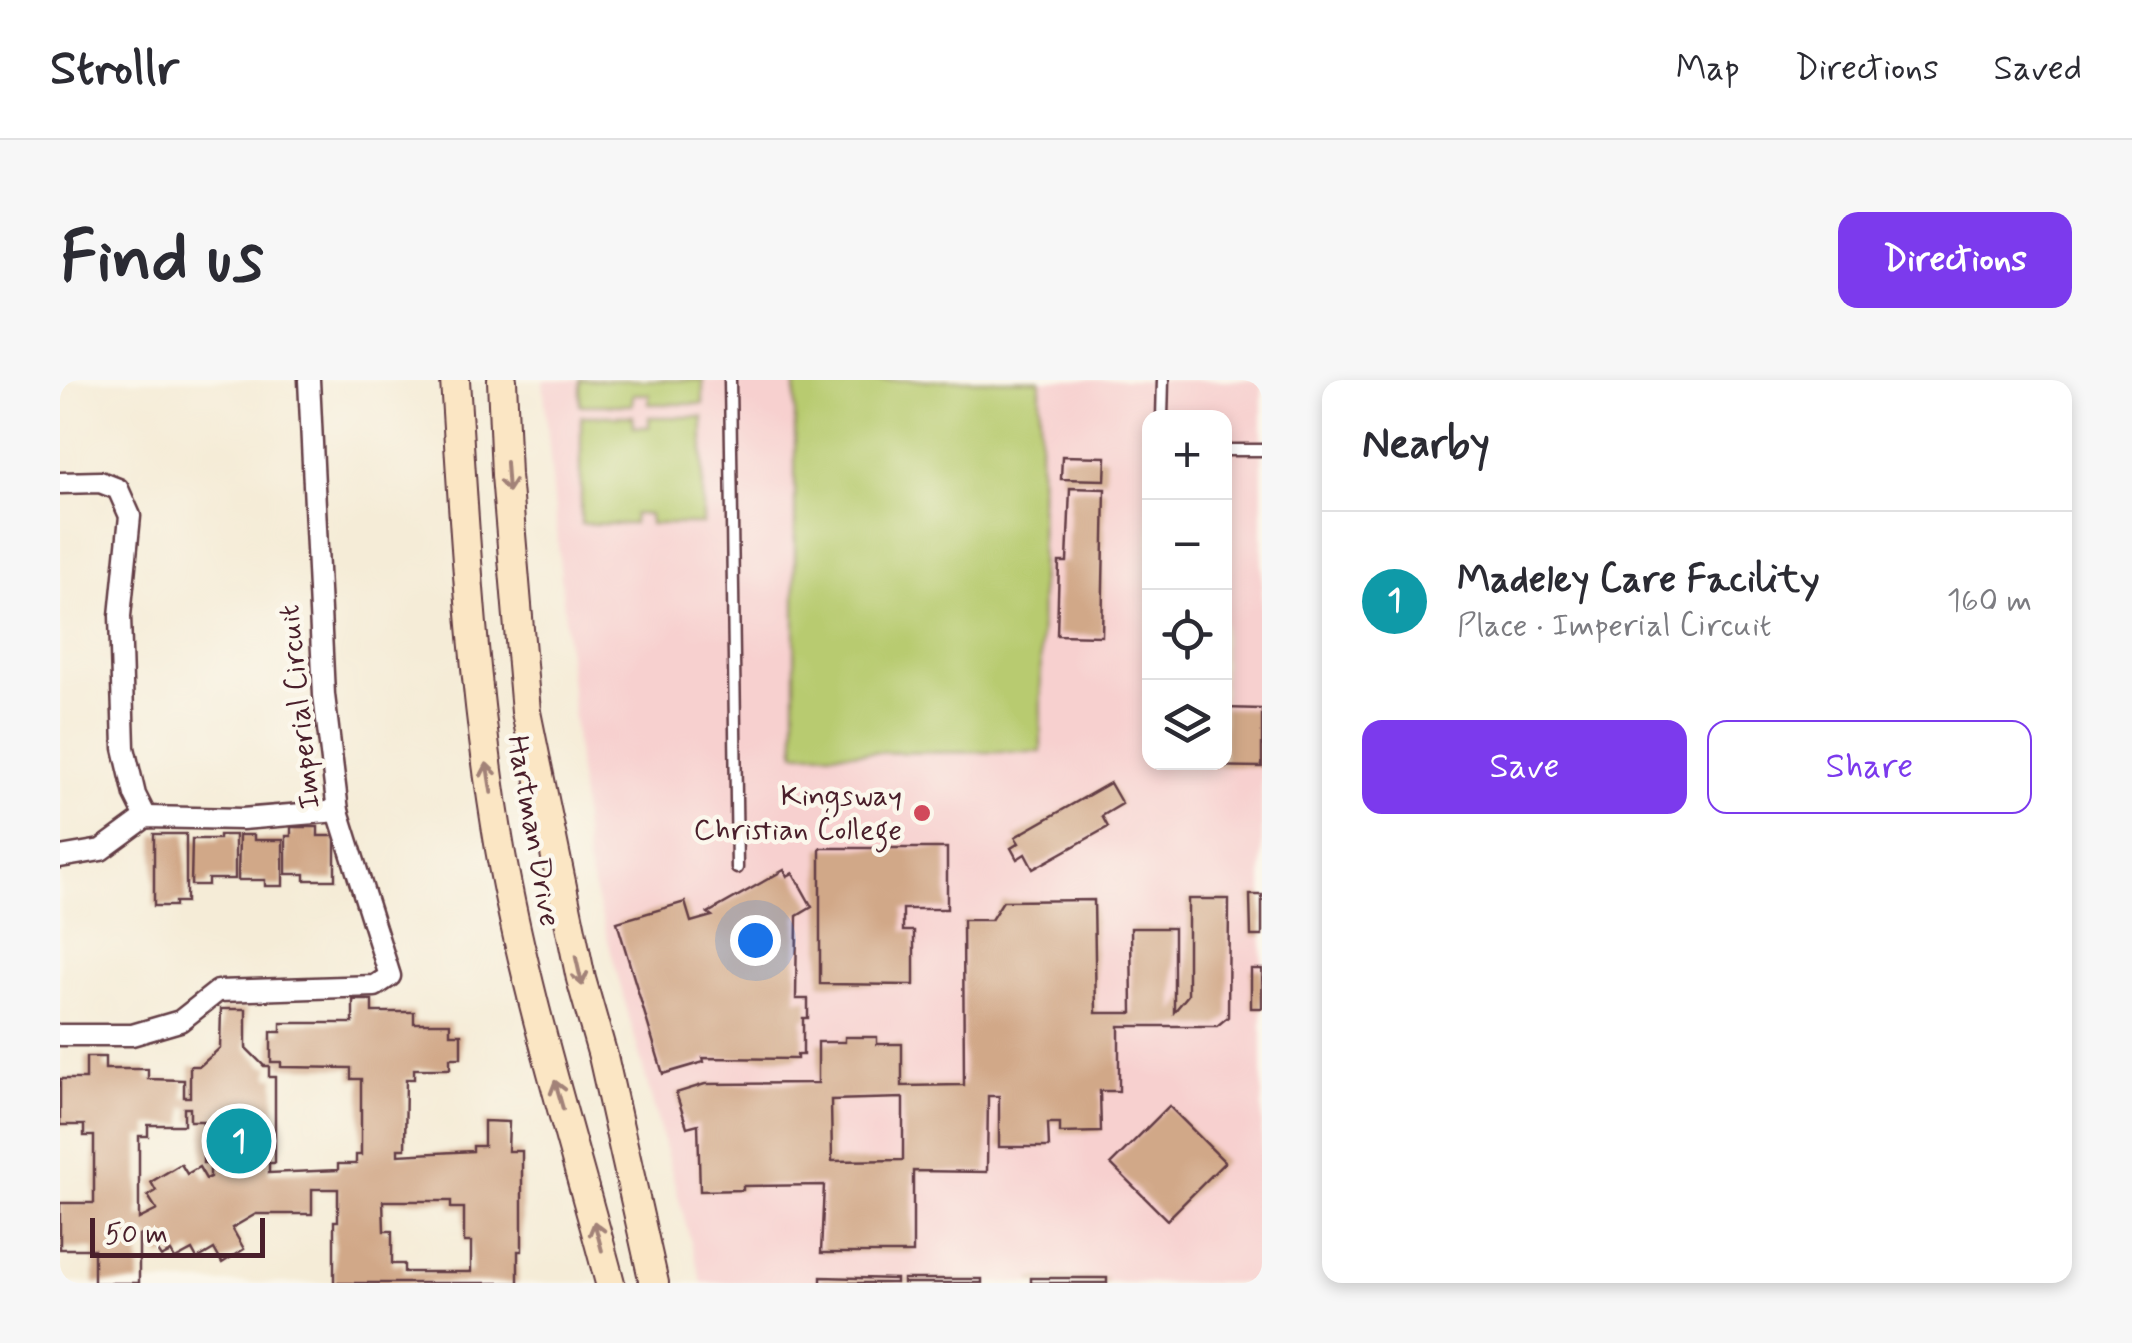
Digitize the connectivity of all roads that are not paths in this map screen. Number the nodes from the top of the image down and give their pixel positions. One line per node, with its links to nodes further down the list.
1 (308, 380): 10 (street, Imperial Circuit)
2 (455, 380): 15 (main road, Hartman Drive, one-way to 2)
3 (502, 380): 16 (main road, Hartman Drive, one-way to 16)
4 (730, 380): 13 (lane)
5 (1163, 380): 6 (lane)
6 (1162, 410)
7 (1232, 450): 8 (lane)
8 (1262, 450)
9 (60, 483): 11 (street)
10 (338, 812): 11 (street); 14 (street, Imperial Circuit)
11 (146, 816): 12 (street)
12 (60, 857)
13 (736, 868)
14 (60, 1035)
15 (610, 1283)
16 (654, 1283)

